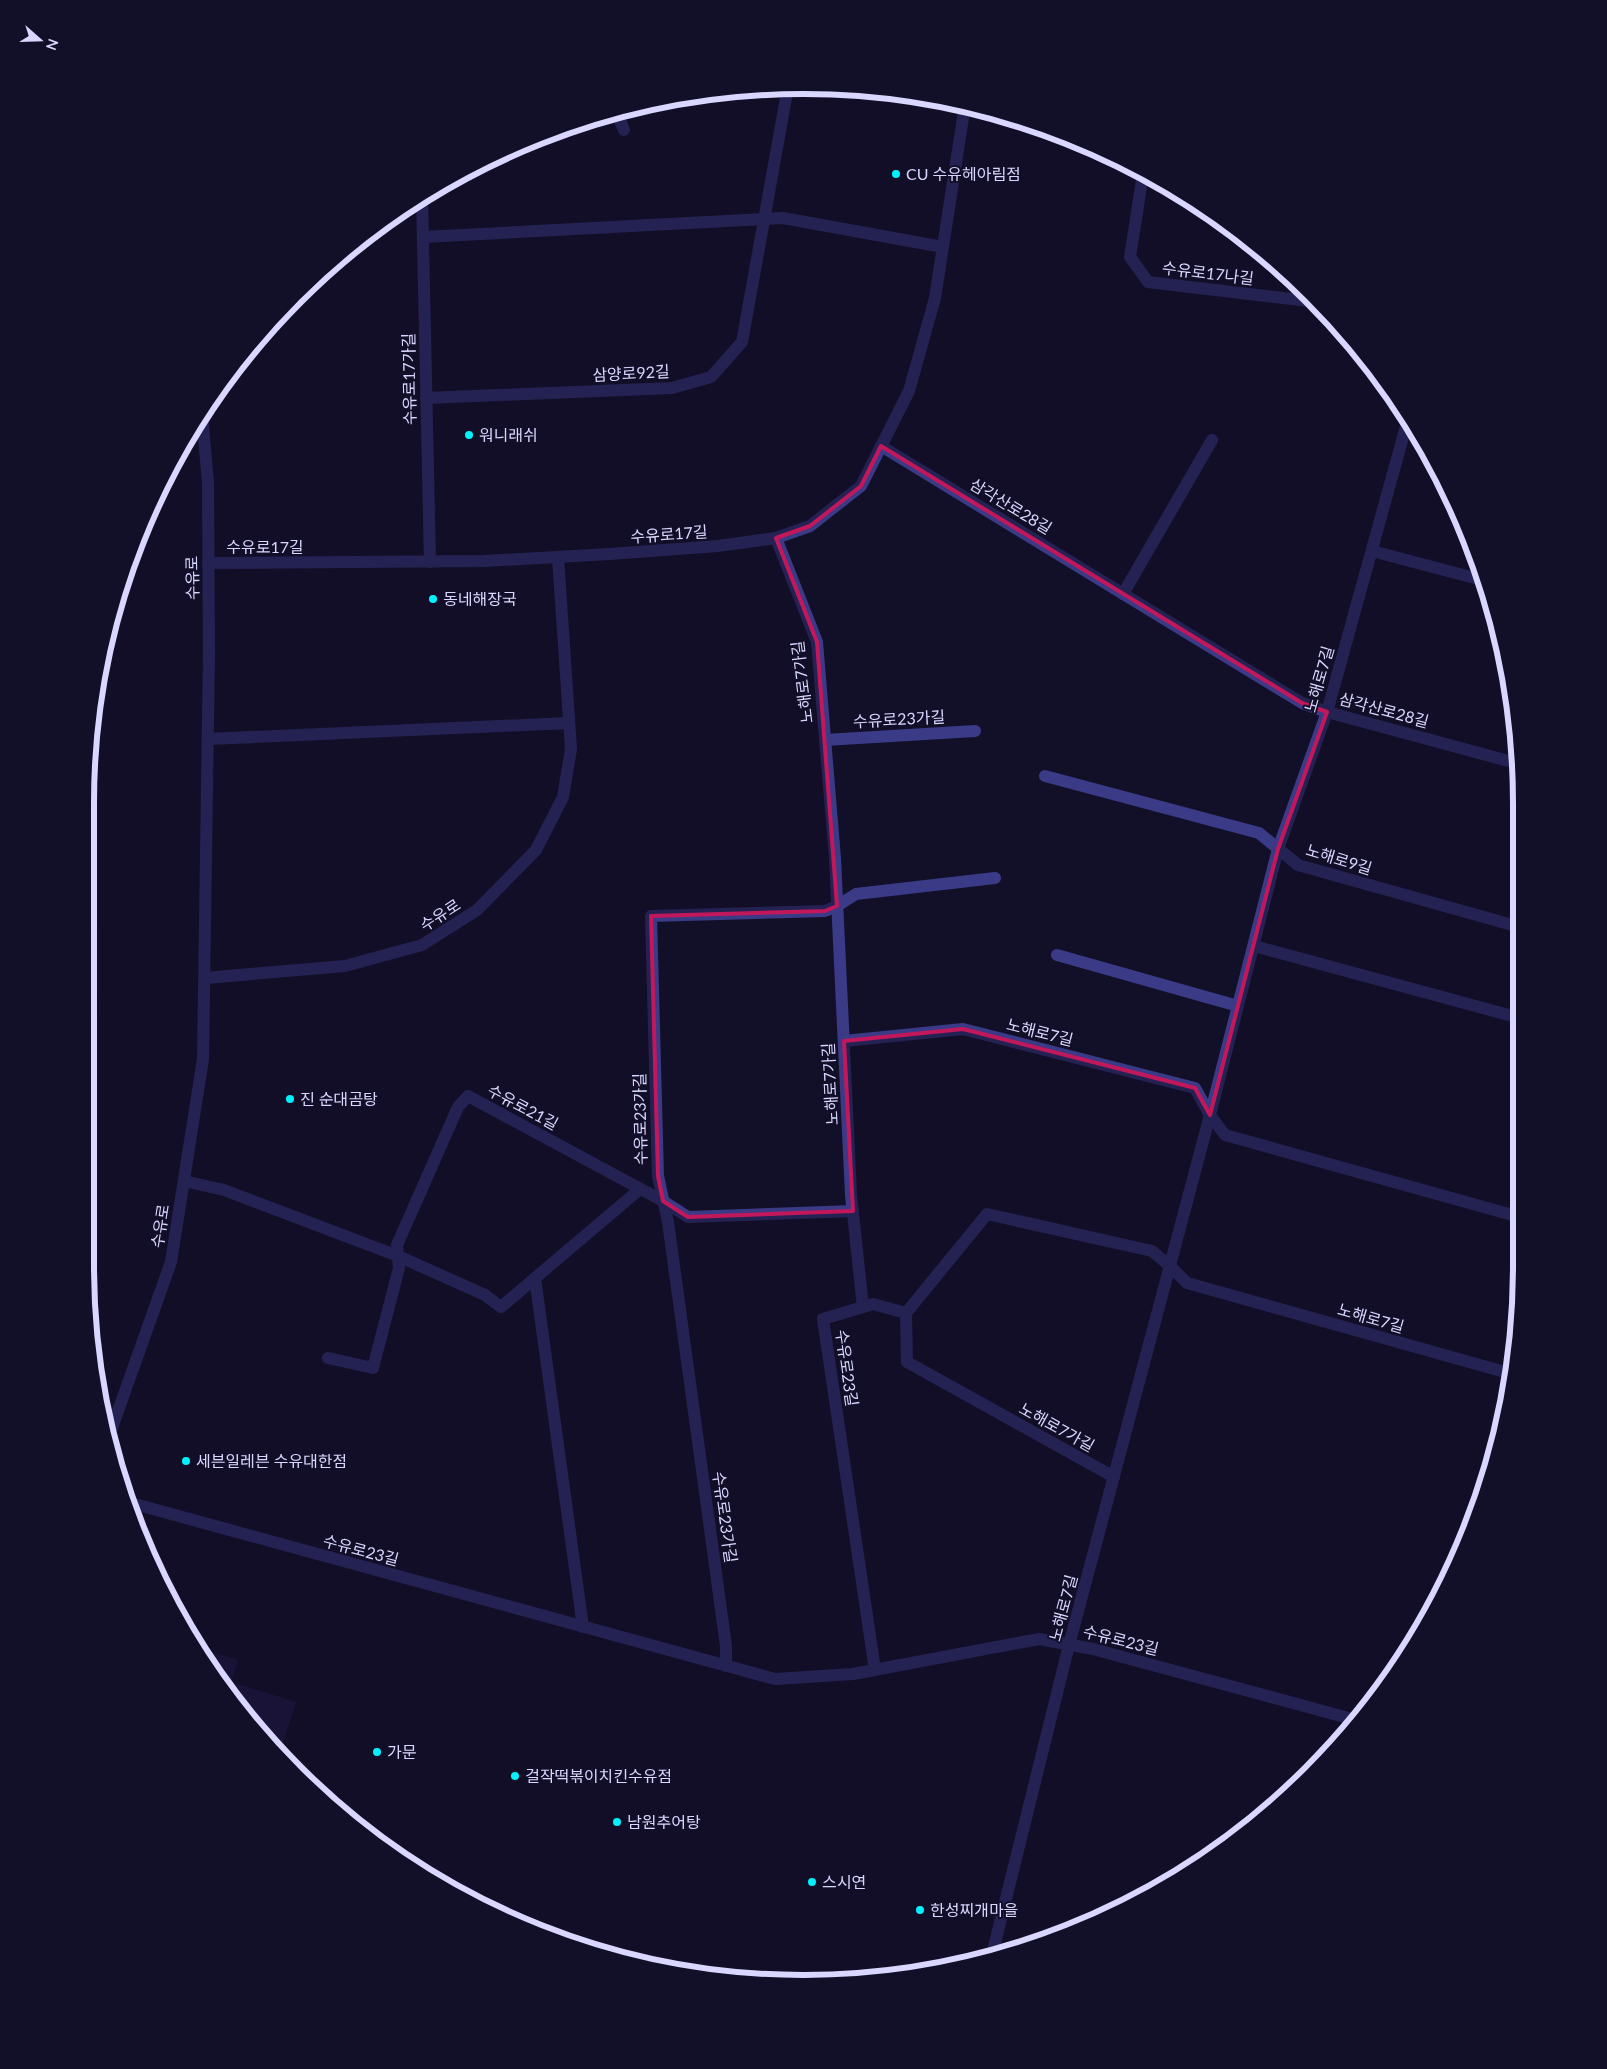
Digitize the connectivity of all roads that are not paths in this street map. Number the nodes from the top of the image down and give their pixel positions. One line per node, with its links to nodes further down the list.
1 (786, 94): 7 (street, 삼양로92길)
2 (964, 112): 9 (street, 수유로17길)
3 (619, 118): 4 (street)
4 (624, 130)
5 (1142, 180): 10 (street, 수유로17나길)
6 (422, 205): 8 (street, 수유로17가길)
7 (763, 219): 8 (street); 9 (street); 11 (street, 삼양로92길)
8 (423, 237): 11 (street, 수유로17가길)
9 (943, 247): 15 (street, 수유로17길)
10 (1303, 300)
11 (426, 398): 19 (street, 수유로17가길)
12 (203, 426): 20 (street, 수유로)
13 (1406, 428): 17 (street, 노해로7길)
14 (1212, 440): 22 (street)
15 (881, 446): 16 (street, 수유로17길); 22 (street, 삼각산로28길)
16 (776, 538): 18 (street, 수유로17길); 27 (street, 노해로7가길)
17 (1372, 551): 21 (street); 23 (street, 노해로7길)
18 (558, 557): 19 (street, 수유로17길); 24 (street, 수유로)
19 (430, 562): 20 (street, 수유로17길)
20 (208, 563): 26 (street, 수유로)
21 (1477, 579)
22 (1123, 594): 23 (street, 삼각산로28길)
23 (1327, 712): 28 (street, 삼각산로28길); 30 (street, 노해로7길)
24 (569, 723): 26 (street); 36 (street, 수유로)
25 (976, 731): 27 (street, 수유로23가길)
26 (208, 739): 36 (street, 수유로)
27 (825, 740): 32 (street, 노해로7가길)
28 (1512, 761)
29 (1044, 776): 30 (street, 노해로9길)
30 (1278, 848): 33 (street, 노해로9길); 34 (street, 노해로7길)
31 (995, 878): 32 (street, 수유로23가길)
32 (837, 906): 39 (street, 노해로7가길); 43 (street, 수유로23가길)
33 (1513, 925)
34 (1254, 946): 37 (street, 노해로7길); 38 (street)
35 (1057, 955): 37 (street)
36 (205, 978): 41 (street, 수유로)
37 (1238, 1006): 40 (street, 노해로7길)
38 (1513, 1016)
39 (844, 1042): 40 (street, 노해로7길); 44 (street, 노해로7가길)
40 (1210, 1115): 45 (street, 노해로7길); 47 (street, 노해로7길)
41 (184, 1182): 46 (street); 53 (street, 수유로)
42 (640, 1189): 43 (street, 수유로21길); 46 (street, 수유로21길); 48 (street)
43 (663, 1201): 44 (street, 수유로21길); 58 (street, 수유로23가길)
44 (852, 1211): 49 (street, 노해로7가길)
45 (1513, 1215)
46 (398, 1256): 48 (street); 51 (street, 수유로21길)
47 (1170, 1266): 50 (street, 노해로7길); 52 (street, 노해로7길); 54 (street, 노해로7길)
48 (535, 1278): 56 (street)
49 (863, 1307): 50 (street); 59 (street, 수유로23길)
50 (906, 1313): 54 (street, 노해로7가길)
51 (328, 1358)
52 (1505, 1372)
53 (112, 1426)
54 (1114, 1477): 57 (street, 노해로7길)
55 (135, 1504): 56 (street, 수유로23길)
56 (582, 1627): 58 (street, 수유로23길)
57 (1069, 1644): 59 (street, 수유로23길); 60 (street, 수유로23길); 61 (street, 노해로7길)
58 (726, 1666): 59 (street, 수유로23길)
59 (875, 1670)
60 (1350, 1718)
61 (993, 1949)

